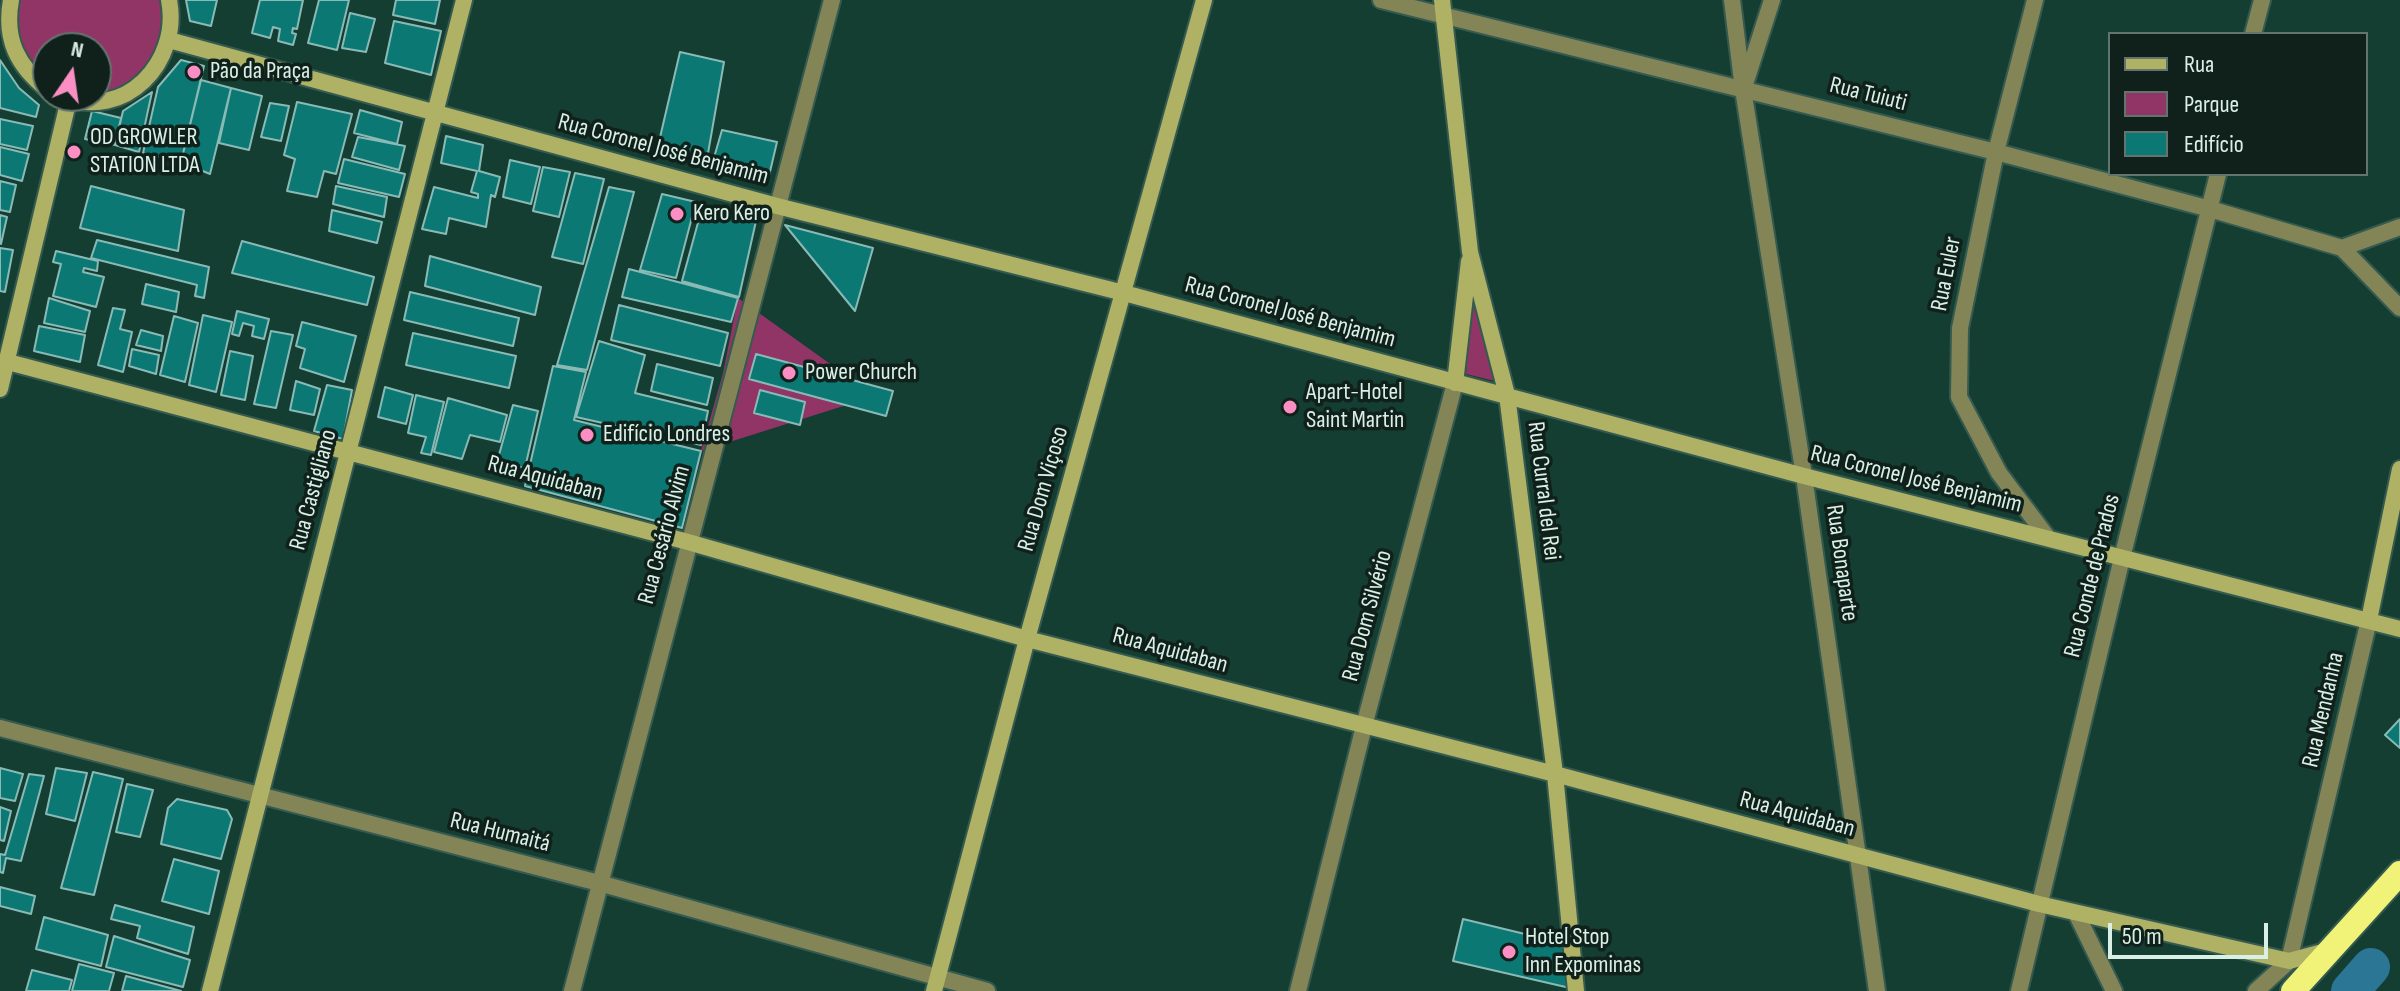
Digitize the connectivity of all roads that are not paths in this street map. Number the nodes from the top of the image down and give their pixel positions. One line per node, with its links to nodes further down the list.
1 (11, 0): 14 (street)
2 (169, 0): 13 (street)
3 (464, 0): 18 (street, Rua Castigliano)
4 (832, 0): 21 (street, Rua Cesário Alvim)
5 (1204, 0): 26 (street, Rua Dom Viçoso)
6 (1381, 0): 11 (street, Rua Tuiuti)
7 (1732, 0): 15 (street, Rua Bonaparte)
8 (1772, 0): 15 (street)
9 (2035, 0): 19 (street, Rua Euler)
10 (2262, 0): 12 (street)
11 (1443, 8): 15 (street, Rua Tuiuti); 25 (street, Rua Curral del Rei)
12 (2254, 32)
13 (169, 40): 16 (street); 18 (street, Rua Coronel José Benjamim)
14 (32, 77)
15 (1743, 89): 19 (street, Rua Tuiuti); 34 (street, Rua Bonaparte)
16 (112, 98)
17 (62, 112): 28 (street)
18 (434, 112): 21 (street, Rua Coronel José Benjamim); 32 (street, Rua Castigliano)
19 (1996, 152): 22 (street, Rua Tuiuti); 35 (street, Rua Euler)
20 (2218, 176): 22 (street, Rua Conde de Prados)
21 (777, 206): 26 (street, Rua Coronel José Benjamim); 36 (street, Rua Cesário Alvim)
22 (2210, 209): 24 (street, Rua Tuiuti); 37 (street, Rua Conde de Prados)
23 (2400, 227): 24 (street)
24 (2342, 248): 27 (street)
25 (1470, 252): 29 (street, Rua Dom Silvério); 31 (street, Rua Curral del Rei)
26 (1124, 293): 29 (street, Rua Coronel José Benjamim); 40 (street, Rua Dom Viçoso)
27 (2400, 308)
28 (4, 361): 30 (street); 32 (street, Rua Aquidaban)
29 (1455, 383): 31 (street, Rua Coronel José Benjamim); 41 (street, Rua Dom Silvério)
30 (0, 389)
31 (1507, 395): 34 (street, Rua Coronel José Benjamim); 43 (street, Rua Curral del Rei)
32 (349, 452): 36 (street, Rua Aquidaban); 44 (street, Rua Castigliano)
33 (2400, 469): 38 (street, Rua Mendanha)
34 (1804, 476): 35 (street, Rua Coronel José Benjamim); 45 (street, Rua Bonaparte)
35 (2048, 538): 37 (street, Rua Coronel José Benjamim)
36 (688, 542): 40 (street, Rua Aquidaban); 47 (street, Rua Cesário Alvim)
37 (2122, 558): 38 (street, Rua Coronel José Benjamim); 48 (street, Rua Conde de Prados)
38 (2369, 620): 39 (street, Rua Coronel José Benjamim); 51 (street, Rua Mendanha)
39 (2400, 629)
40 (1027, 639): 41 (street, Rua Aquidaban); 52 (street, Rua Dom Viçoso)
41 (1364, 726): 43 (street, Rua Aquidaban); 56 (street, Rua Dom Silvério)
42 (0, 728): 44 (street, Rua Humaitá)
43 (1555, 774): 45 (street, Rua Aquidaban); 57 (street, Rua Curral del Rei)
44 (259, 796): 47 (street, Rua Humaitá); 53 (street, Rua Castigliano)
45 (1859, 856): 48 (street, Rua Aquidaban); 58 (street, Rua Bonaparte)
46 (2400, 873): 50 (highway)
47 (599, 883): 52 (street, Rua Humaitá); 54 (street, Rua Cesário Alvim)
48 (2039, 904): 49 (street, Rua Aquidaban); 59 (street, Rua Conde de Prados)
49 (2076, 913): 51 (street, Rua Aquidaban); 60 (street)
50 (2331, 950): 51 (street, Rua Aquidaban); 62 (highway)
51 (2289, 961): 61 (street)
52 (936, 985): 55 (street, Rua Humaitá)
53 (210, 991)
54 (572, 991)
55 (987, 991)
56 (1298, 991)
57 (1576, 991)
58 (1877, 991)
59 (2019, 991)
60 (2114, 991)
61 (2256, 991)
62 (2293, 991)

